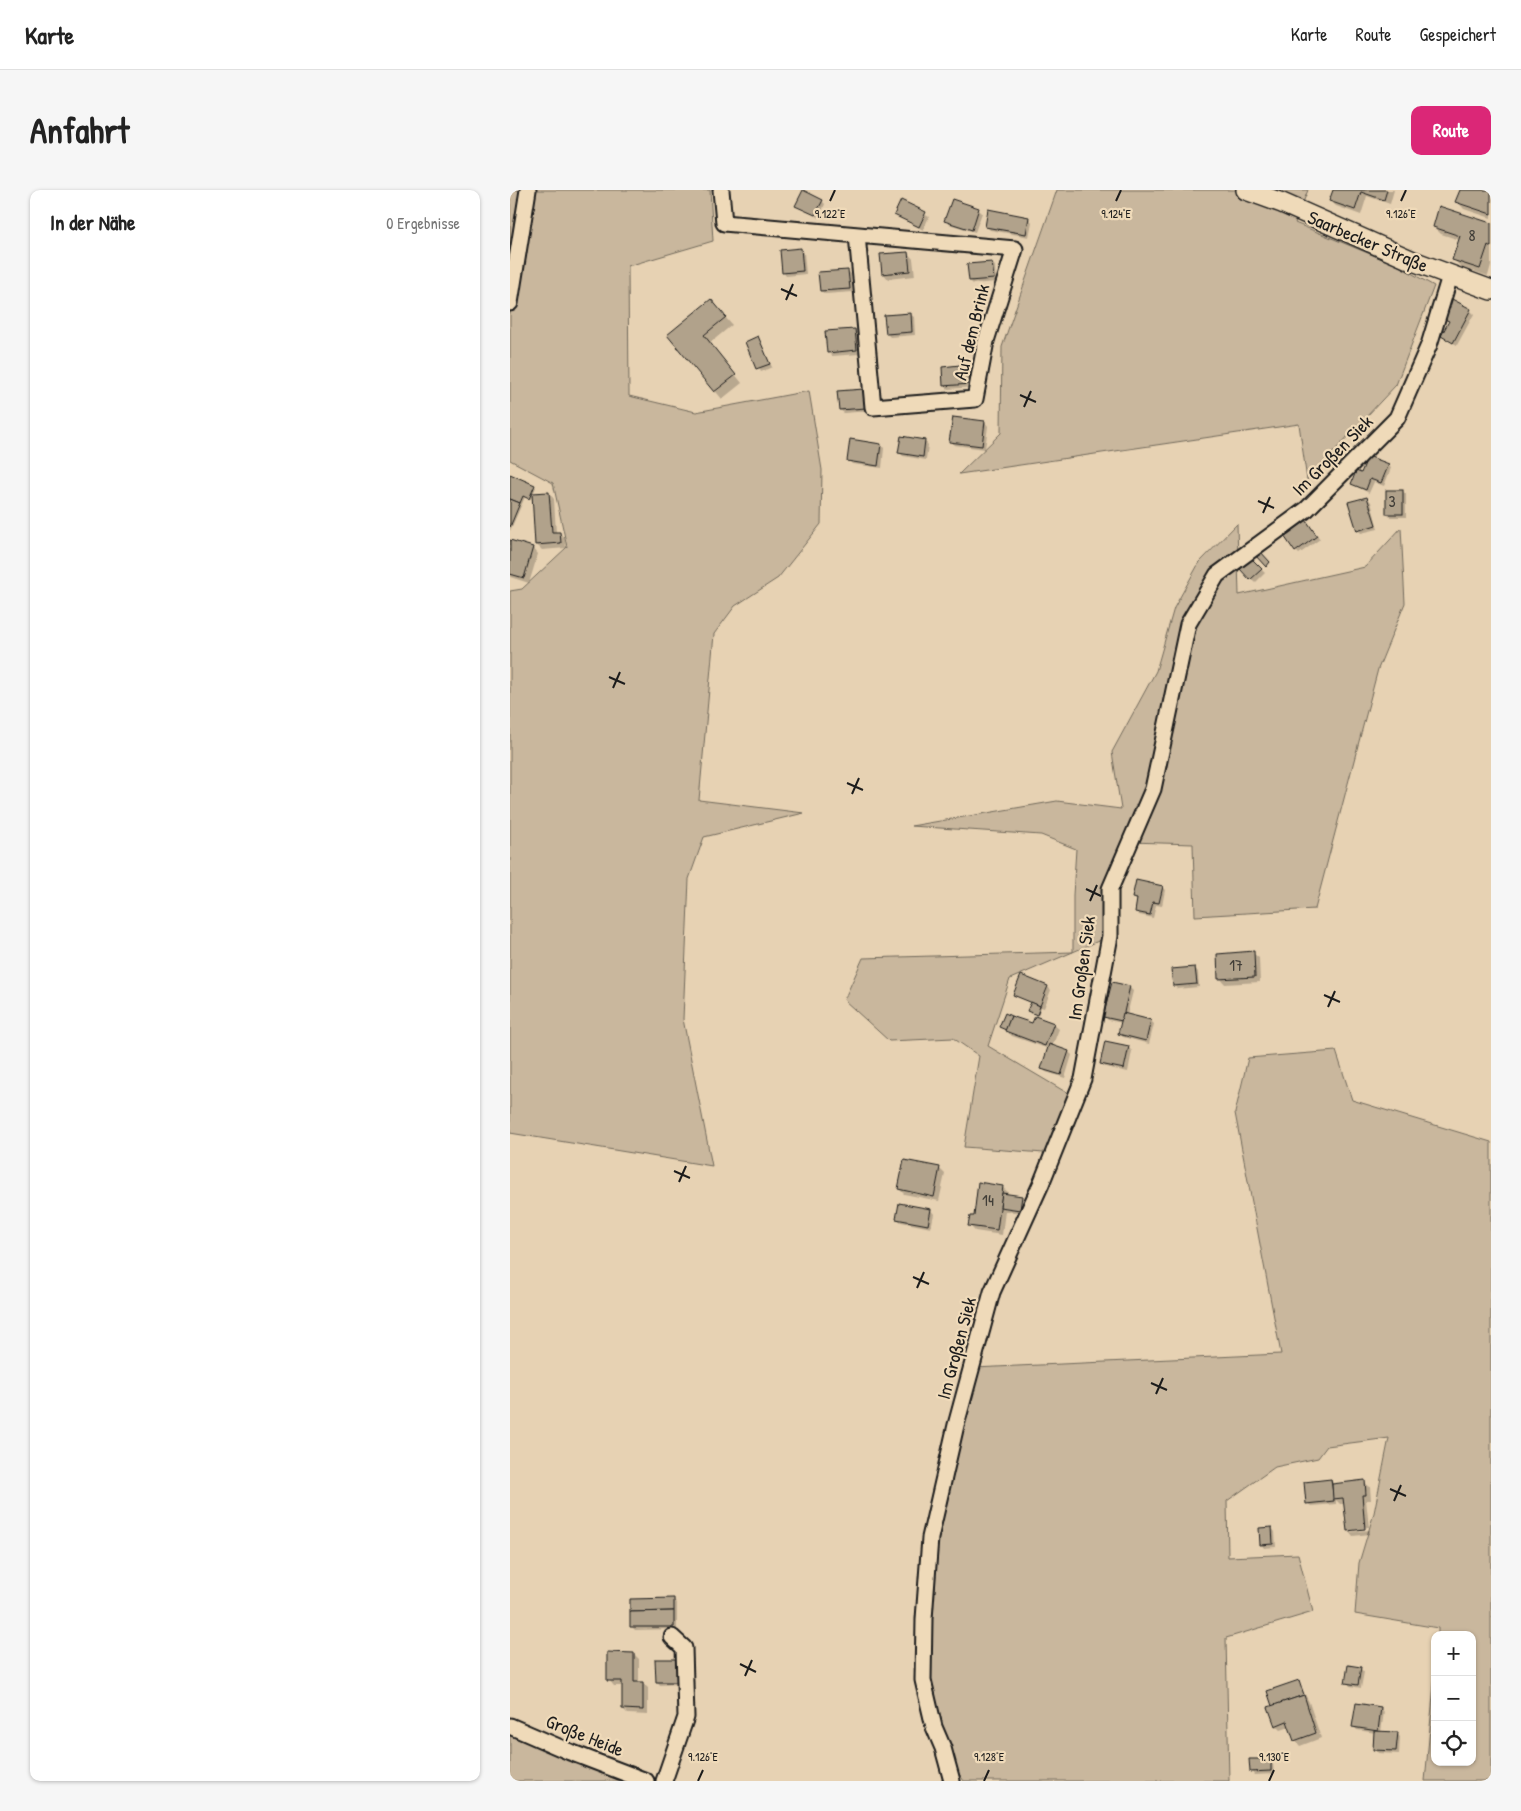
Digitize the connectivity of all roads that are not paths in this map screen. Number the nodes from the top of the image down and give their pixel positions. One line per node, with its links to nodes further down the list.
1 (528, 190): 7 (street)
2 (721, 190): 4 (street, Auf dem Brink)
3 (1246, 190): 5 (main road, Saarbecker Straße)
4 (857, 235): 4 (street, Auf dem Brink)
5 (1450, 276): 6 (main road, Saarbecker Straße); 12 (street, Im Großen Siek)
6 (1491, 290)
7 (510, 303)
8 (672, 1637): 11 (street)
9 (510, 1726): 10 (street, Große Heide)
10 (646, 1781)
11 (664, 1781)
12 (952, 1781)

